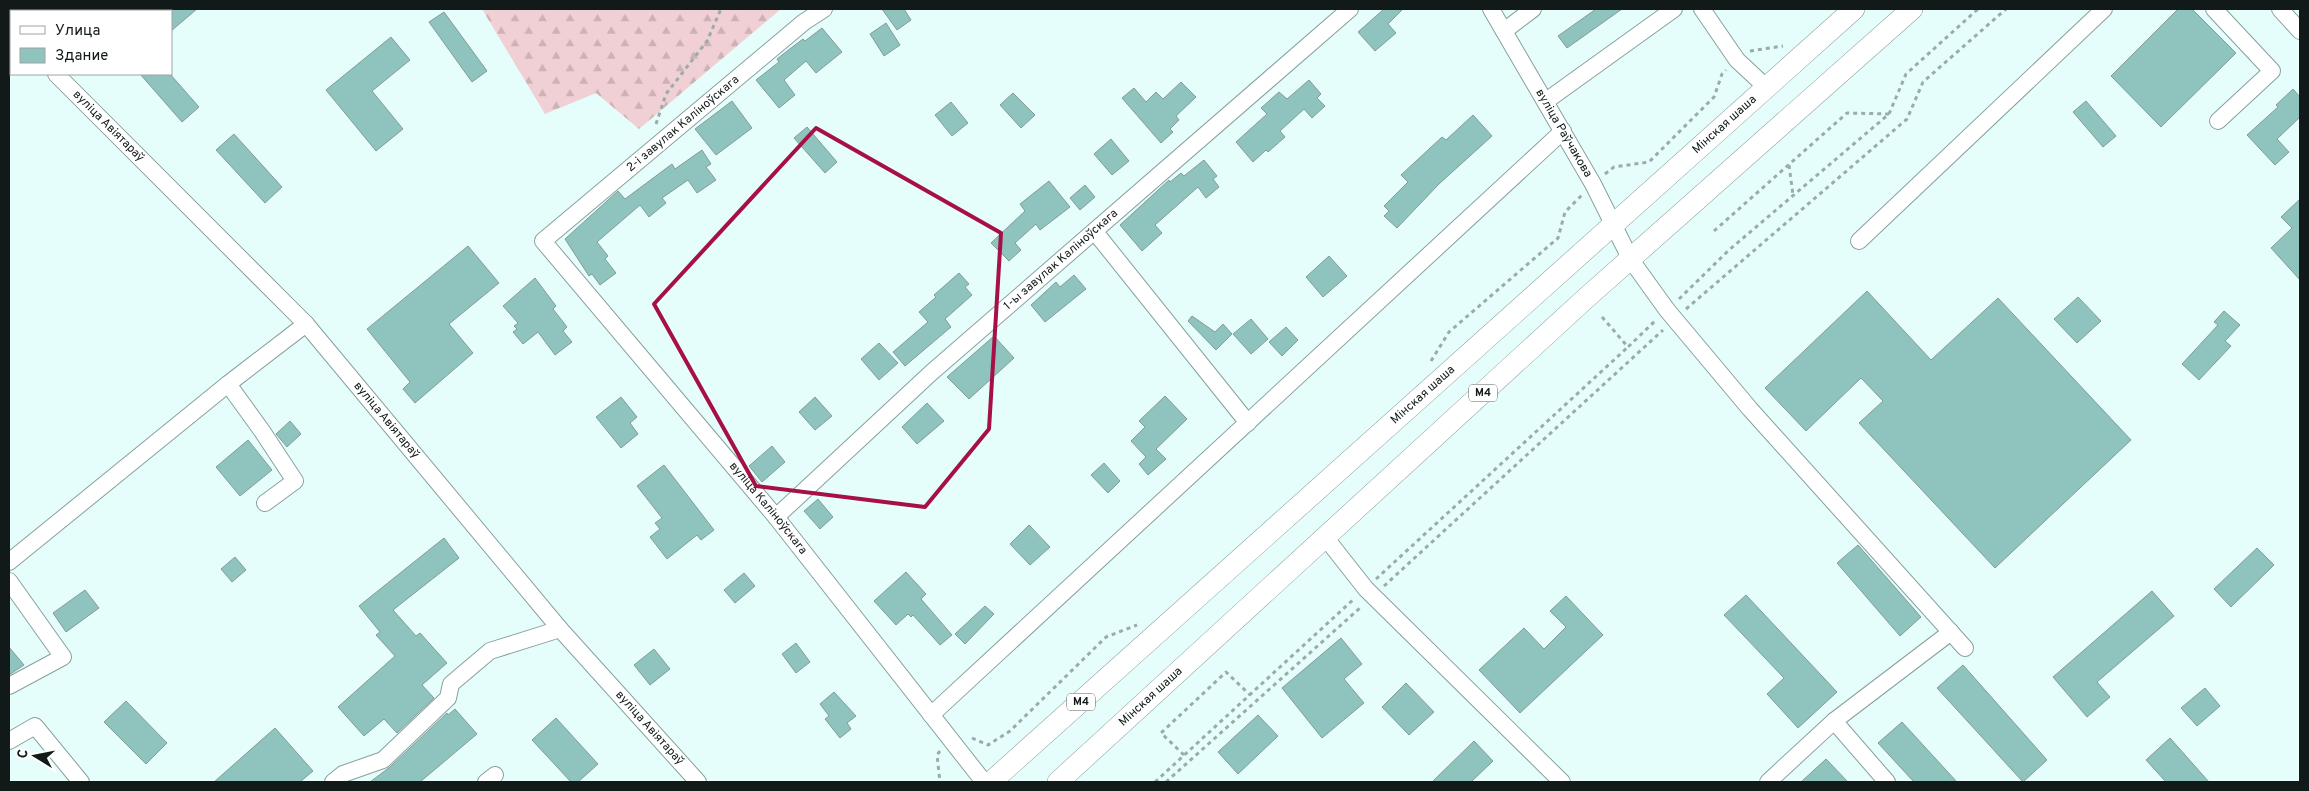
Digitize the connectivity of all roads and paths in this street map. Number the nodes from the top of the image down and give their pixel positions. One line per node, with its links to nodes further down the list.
1 (722, 9): 25 (path)
2 (824, 9): 25 (street, 2-і завулак Каліноўскага)
3 (1350, 9): 31 (street, 1-ы завулак Каліноўскага)
4 (1491, 9): 15 (street, вуліца Раўчакова)
5 (1533, 9): 15 (street)
6 (1674, 9): 21 (street)
7 (1702, 9): 18 (street)
8 (1854, 9): 20 (main road, Мінская шаша / М4)
9 (1912, 9): 35 (main road, Мінская шаша / М4)
10 (1978, 9): 22 (path)
11 (2006, 9): 36 (path)
12 (2104, 9): 33 (street)
13 (2214, 9): 23 (street)
14 (2280, 9): 16 (street)
15 (1504, 31): 21 (street, вуліца Раўчакова)
16 (2300, 31)
17 (1790, 40): 18 (path)
18 (1737, 60): 20 (street); 27 (path)
19 (57, 75): 38 (street, вуліца Авіятараў)
20 (1767, 88): 29 (main road, Мінская шаша / М4)
21 (1546, 101): 24 (street, вуліца Раўчакова)
22 (1889, 114): 26 (path); 28 (path)
23 (2218, 121)
24 (1563, 131): 27 (street, вуліца Раўчакова); 41 (street)
25 (645, 155): 32 (street, 2-і завулак Каліноўскага)
26 (1789, 165): 28 (path); 30 (path)
27 (1593, 184): 29 (street, вуліца Раўчакова); 34 (path)
28 (1793, 196): 36 (path)
29 (1612, 225): 35 (street, вуліца Раўчакова); 61 (main road, Мінская шаша / М4)
30 (1714, 231)
31 (1095, 232): 41 (street); 43 (street, 1-ы завулак Каліноўскага)
32 (543, 241): 43 (street, вуліца Каліноўскага)
33 (1859, 241)
34 (1542, 254)
35 (1631, 260): 36 (street, вуліца Раўчакова); 44 (main road, Мінская шаша / М4)
36 (1671, 314): 39 (path); 47 (path); 49 (street, вуліца Раўчакова)
37 (1602, 317): 39 (path)
38 (306, 324): 40 (street); 48 (street, вуліца Авіятараў)
39 (1628, 348): 47 (path)
40 (228, 384): 42 (street); 45 (street)
41 (1248, 422): 53 (street)
42 (265, 503)
43 (776, 517): 53 (street, вуліца Каліноўскага)
44 (1325, 538): 47 (street); 62 (main road, Мінская шаша / М4)
45 (9, 562)
46 (9, 581): 51 (street)
47 (1370, 592): 52 (path); 64 (path); 65 (street)
48 (560, 629): 58 (street); 59 (street, вуліца Авіятараў)
49 (1951, 632): 50 (street, вуліца Раўчакова); 54 (street)
50 (1965, 648)
51 (9, 686)
52 (1250, 696): 56 (path); 56 (path)
53 (931, 715): 60 (street, вуліца Каліноўскага)
54 (1834, 722): 66 (street); 67 (street)
55 (9, 741): 57 (street)
56 (1184, 756): 63 (path)
57 (81, 782)
58 (333, 782)
59 (698, 782)
60 (984, 782)
61 (991, 782)
62 (1058, 782)
63 (1155, 782)
64 (1166, 782)
65 (1562, 782)
66 (1768, 782)
67 (1887, 782)

